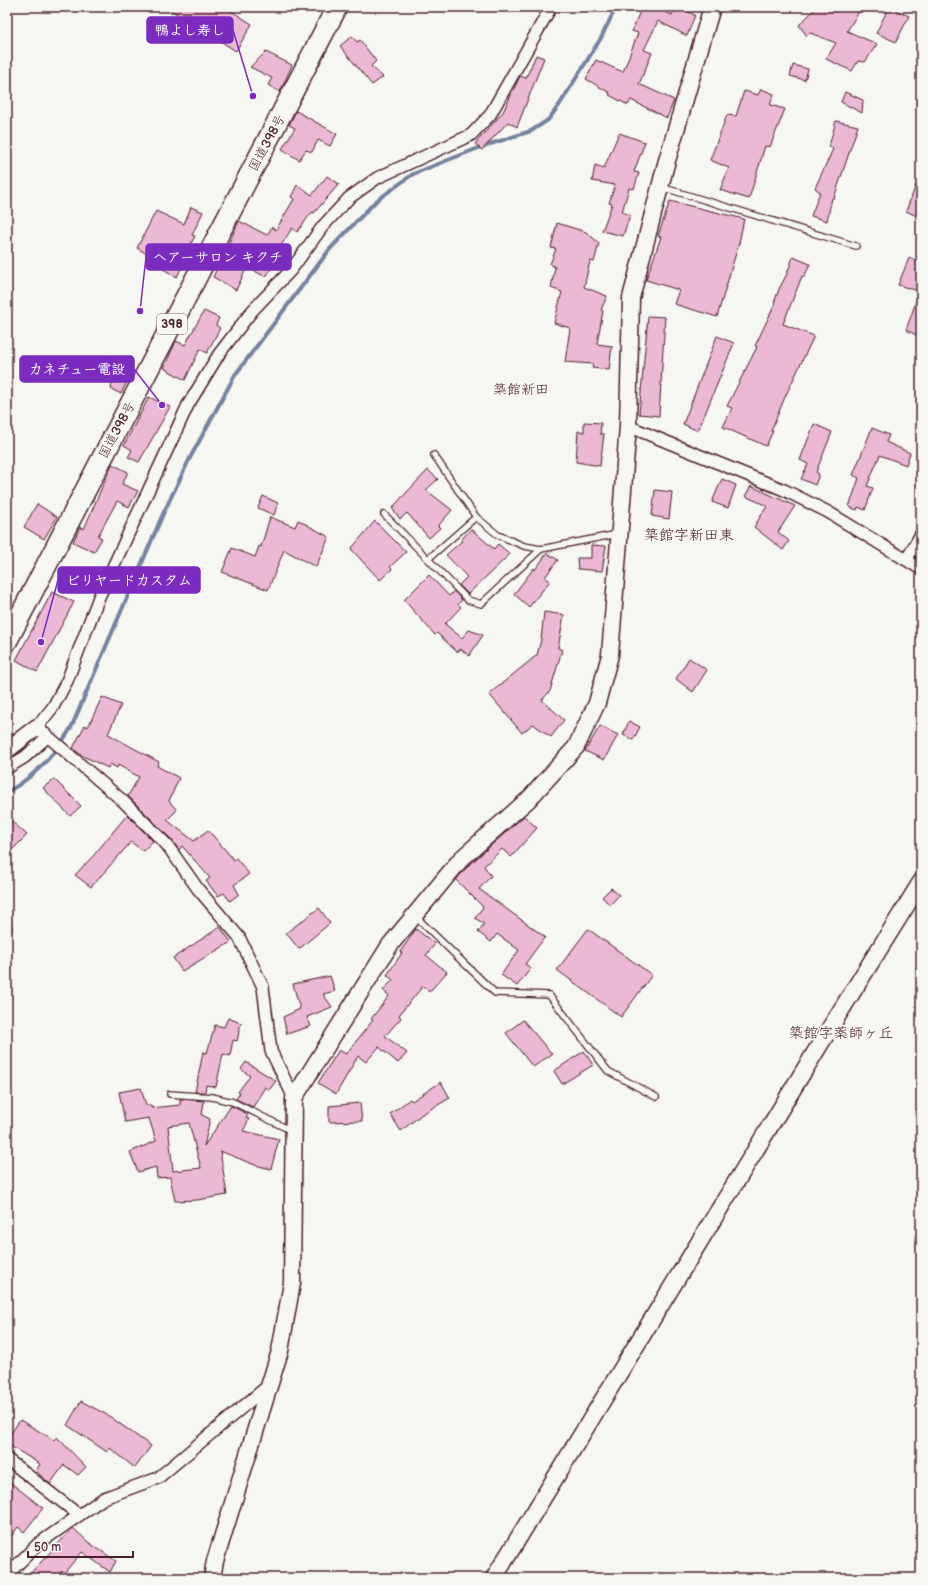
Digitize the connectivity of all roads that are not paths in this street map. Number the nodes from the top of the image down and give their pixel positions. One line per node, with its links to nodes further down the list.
1 (337, 7): 16 (highway, 国道398号 / 398)
2 (551, 7): 17 (street)
3 (712, 7): 4 (street)
4 (660, 187): 5 (lane); 6 (street)
5 (856, 246)
6 (628, 426): 10 (street); 14 (street)
7 (434, 455): 9 (lane)
8 (384, 514): 13 (lane)
9 (476, 517): 12 (lane); 13 (lane)
10 (620, 533): 12 (lane); 21 (street)
11 (921, 534): 14 (street)
12 (541, 550): 13 (lane)
13 (428, 559)
14 (906, 559): 15 (street)
15 (921, 569)
16 (7, 641)
17 (45, 735): 18 (street); 19 (street); 24 (street)
18 (7, 750)
19 (7, 768)
20 (921, 882): 31 (street)
21 (415, 915): 23 (lane); 24 (street)
22 (170, 1094): 25 (lane)
23 (656, 1097)
24 (294, 1098): 25 (street)
25 (294, 1132): 26 (street)
26 (270, 1385): 28 (street); 30 (street)
27 (7, 1459): 28 (street)
28 (79, 1515): 29 (street)
29 (7, 1576)
30 (212, 1578)
31 (494, 1578)

